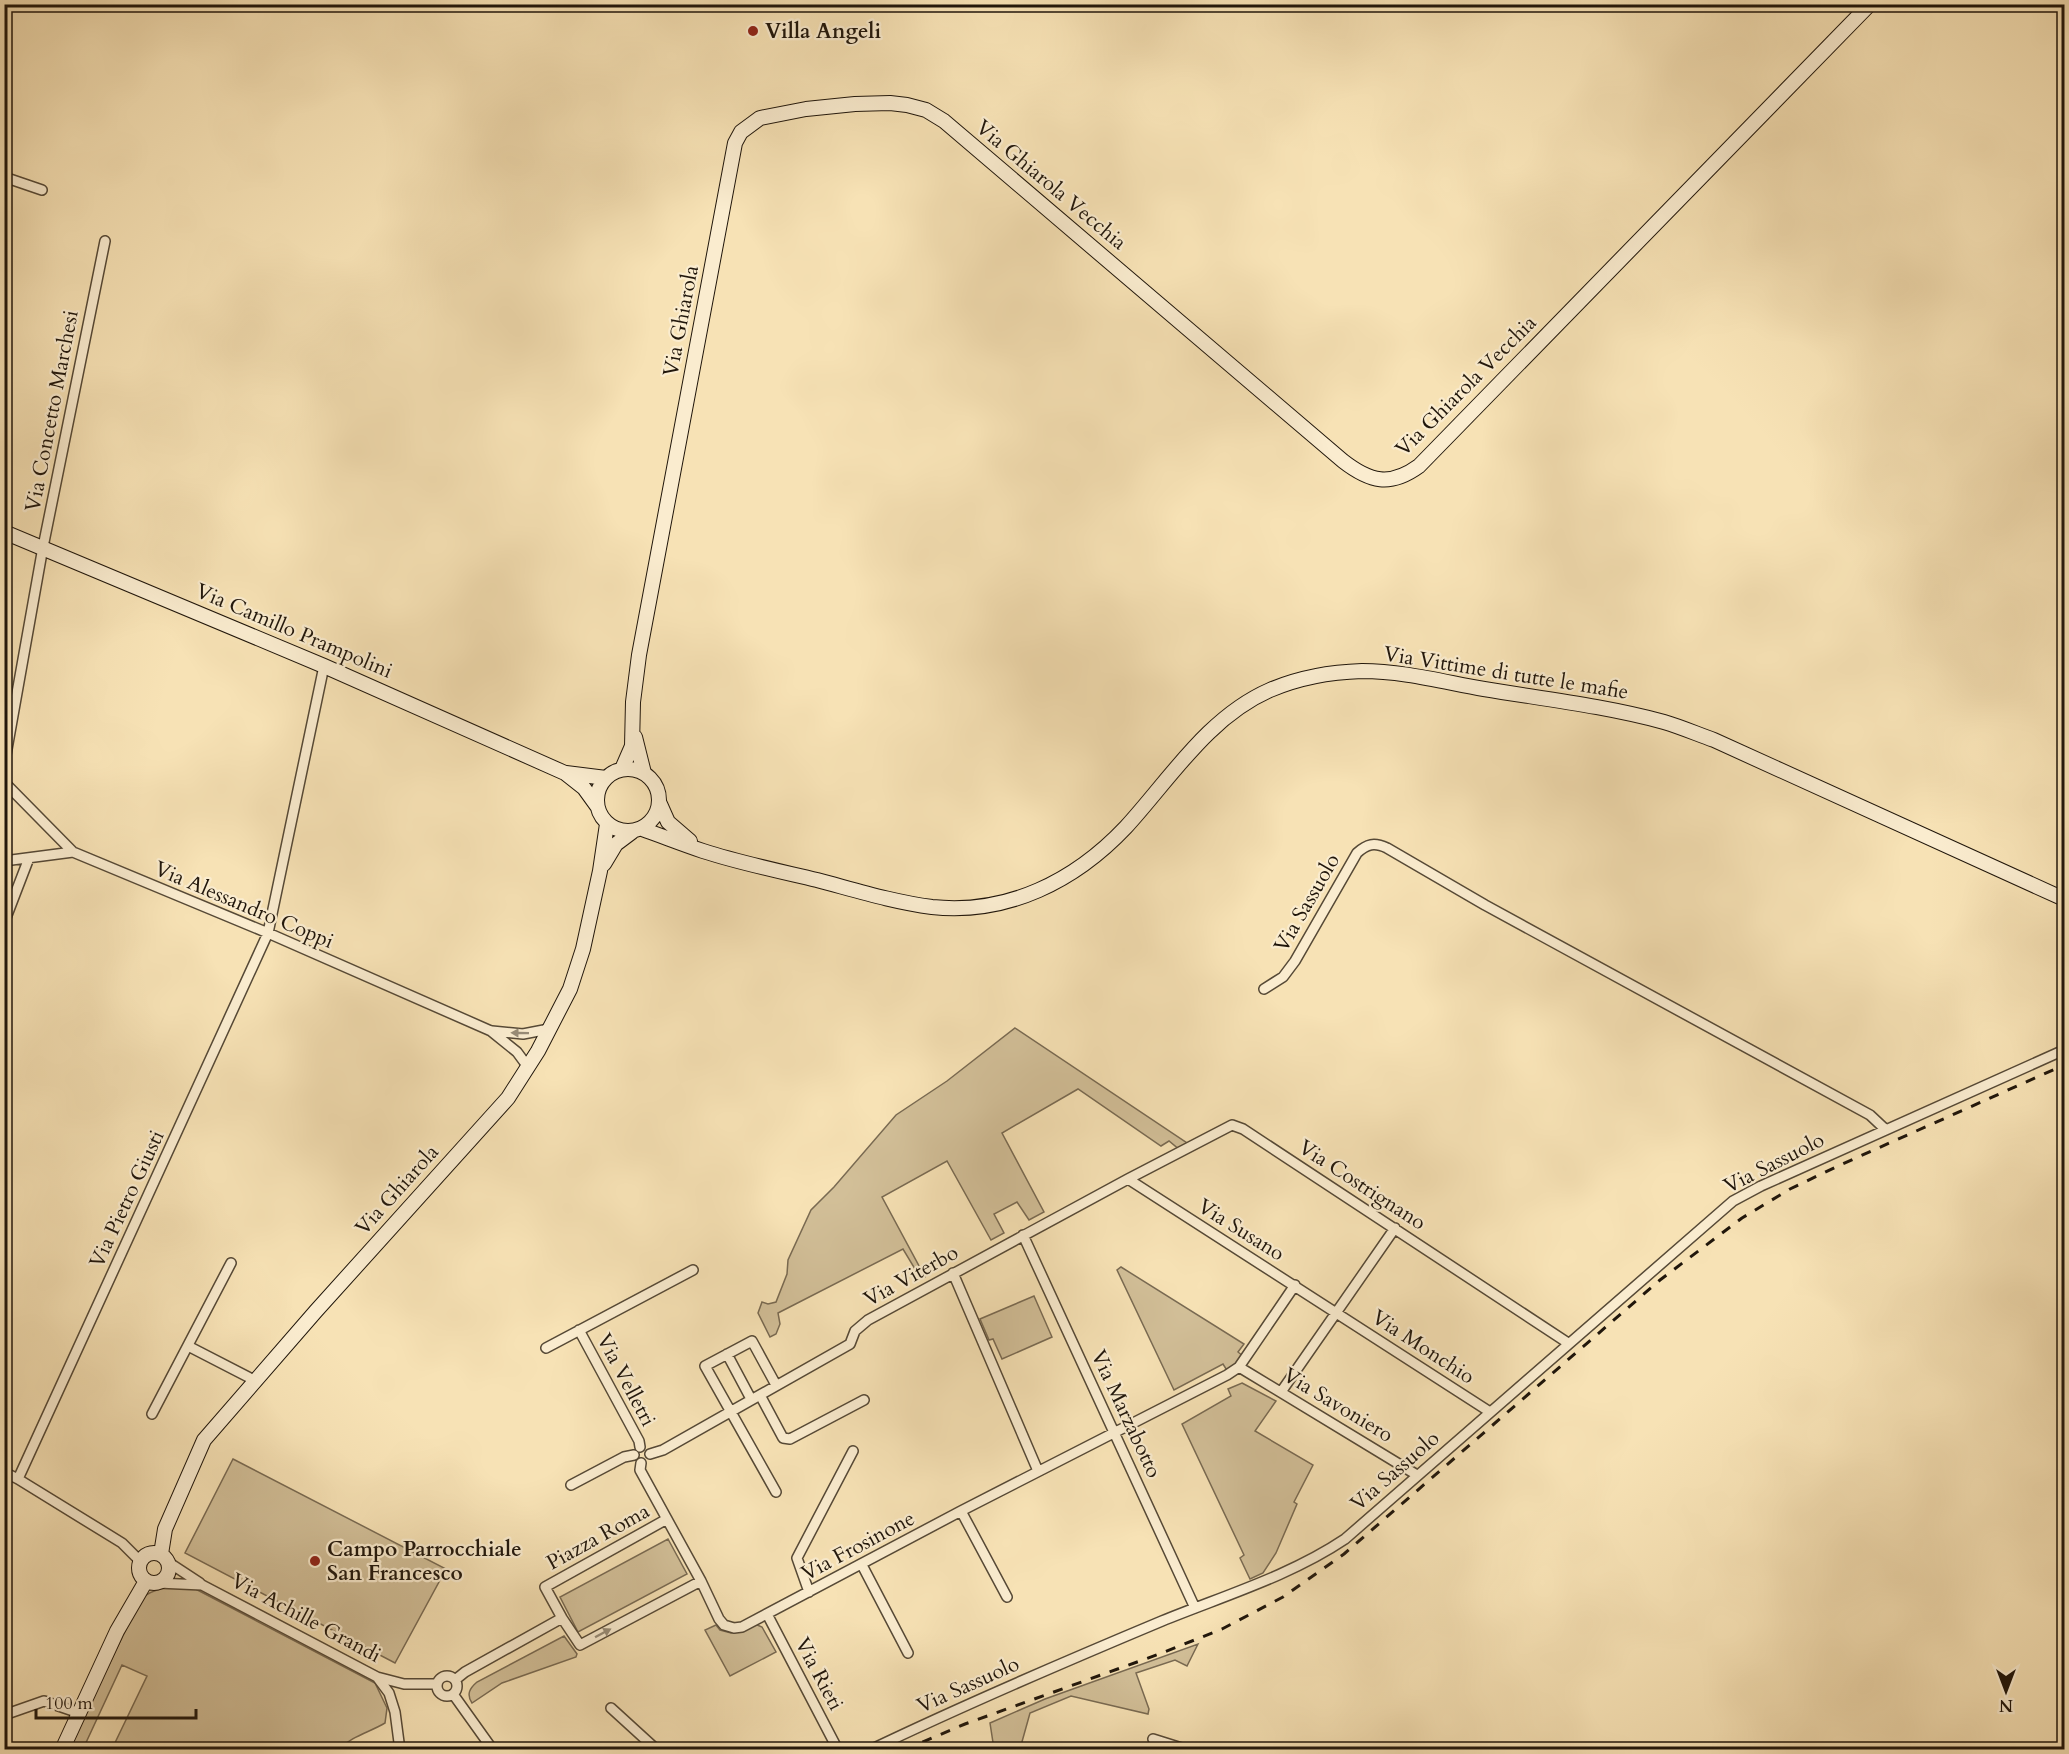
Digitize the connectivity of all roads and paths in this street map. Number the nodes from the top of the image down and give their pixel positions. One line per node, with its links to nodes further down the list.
1 (1870, 4): 2 (street, Via Ghiarola Vecchia)
2 (944, 121): 9 (street, Via Ghiarola)
3 (4, 177): 4 (street)
4 (42, 190)
5 (105, 241): 7 (street, Via Concetto Marchesi)
6 (4, 532): 7 (street, Via Camillo Prampolini)
7 (43, 547): 8 (street, Via Camillo Prampolini); 10 (street, Via Concetto Marchesi)
8 (324, 666): 12 (street, Via Camillo Prampolini); 27 (street, Via Pietro Giusti)
9 (633, 729): 11 (street, Via Ghiarola); 13 (street, Via Ghiarola)
10 (4, 766)
11 (622, 769): 13 (street); 14 (street)
12 (565, 773): 14 (street, Via Camillo Prampolini); 17 (street, Via Camillo Prampolini)
13 (644, 773): 16 (street)
14 (606, 778): 17 (street)
15 (4, 782): 20 (street, Via Alessandro Coppi)
16 (660, 804): 19 (street); 21 (street, Via Vittime di tutte le mafie)
17 (597, 806): 18 (street)
18 (607, 824): 19 (street); 24 (street, Via Ghiarola)
19 (637, 830): 21 (street, Via Vittime di tutte le mafie); 24 (street)
20 (73, 852): 22 (street); 27 (street, Via Alessandro Coppi)
21 (704, 852): 25 (street, Via Vittime di tutte le mafie)
22 (29, 858): 23 (street); 26 (street)
23 (4, 861)
24 (600, 871): 29 (street, Via Ghiarola)
25 (2064, 899)
26 (4, 923)
27 (268, 933): 30 (street, Via Alessandro Coppi); 62 (street, Via Pietro Giusti)
28 (1264, 989): 33 (street, Via Sassuolo)
29 (549, 1029): 30 (street, Via Alessandro Coppi, one-way to 30); 32 (street, Via Ghiarola)
30 (491, 1031): 32 (street, Via Alessandro Coppi)
31 (2064, 1050): 33 (street, Via Sassuolo)
32 (528, 1067): 48 (street, Via Ghiarola)
33 (1886, 1130): 43 (street, Via Sassuolo)
34 (1128, 1179): 35 (street, Via Costrignano); 36 (street); 40 (street, Via Susano)
35 (1395, 1228): 41 (street); 43 (street, Via Costrignano)
36 (1023, 1235): 39 (street, Via Viterbo); 56 (street, Via Marzabotto)
37 (231, 1263): 44 (street)
38 (693, 1270): 42 (street, Via Velletri)
39 (953, 1273): 49 (street, Via Viterbo); 59 (street)
40 (1295, 1286): 41 (street, Via Susano); 47 (street)
41 (1336, 1312): 50 (street); 54 (street, Via Monchio)
42 (579, 1330): 45 (street, Via Velletri); 58 (street, Via Velletri)
43 (1568, 1343): 54 (street, Via Sassuolo)
44 (188, 1346): 48 (street); 55 (street)
45 (546, 1348)
46 (727, 1354): 49 (street); 51 (street); 53 (street)
47 (1239, 1367): 50 (street, Via Savoniero); 56 (street, Via Frosinone)
48 (254, 1380): 67 (street, Via Ghiarola)
49 (776, 1385): 51 (street, Via Viterbo)
50 (1281, 1392): 61 (street, Via Savoniero)
51 (756, 1397): 52 (street); 53 (street, Via Viterbo)
52 (864, 1400)
53 (730, 1411): 58 (street, Via Viterbo); 64 (street)
54 (1490, 1412): 61 (street, Via Sassuolo)
55 (152, 1414)
56 (1115, 1433): 59 (street, Via Frosinone); 75 (street, Via Marzabotto)
57 (853, 1451): 73 (street)
58 (638, 1455): 63 (street); 66 (street, Via Velletri)
59 (1038, 1471): 65 (street, Via Frosinone)
60 (4, 1472): 62 (street)
61 (1417, 1475): 75 (street, Via Sassuolo)
62 (18, 1479): 68 (street)
63 (571, 1485)
64 (776, 1492)
65 (961, 1511): 69 (street, Via Frosinone); 74 (street)
66 (667, 1519): 70 (street, Via Frosinone); 77 (street, Piazza Roma)
67 (165, 1558): 68 (street); 71 (street, Via Ghiarola); 72 (street)
68 (140, 1561): 71 (street)
69 (862, 1564): 73 (street, Via Frosinone); 78 (street)
70 (701, 1581): 76 (street, Via Frosinone); 77 (street, Piazza Roma, one-way to 70)
71 (152, 1582): 72 (street, Via Achille Grandi); 84 (street, Via Ghiarola)
72 (202, 1585): 79 (street, Via Achille Grandi)
73 (809, 1592): 76 (street, Via Frosinone)
74 (1007, 1597)
75 (1195, 1608): 92 (street, Via Sassuolo)
76 (767, 1614): 91 (street, Via Rieti)
77 (562, 1618): 80 (street)
78 (908, 1653)
79 (377, 1677): 81 (street, Via Achille Grandi); 88 (street)
80 (455, 1680): 81 (street); 82 (street)
81 (437, 1684): 82 (street)
82 (453, 1694): 89 (street)
83 (611, 1708): 90 (street)
84 (79, 1713): 85 (street); 87 (street, Via Ghiarola)
85 (4, 1715)
86 (1153, 1739): 93 (street)
87 (62, 1749)
88 (400, 1749)
89 (493, 1749)
90 (657, 1749)
91 (838, 1749)
92 (870, 1749)
93 (1188, 1749)

